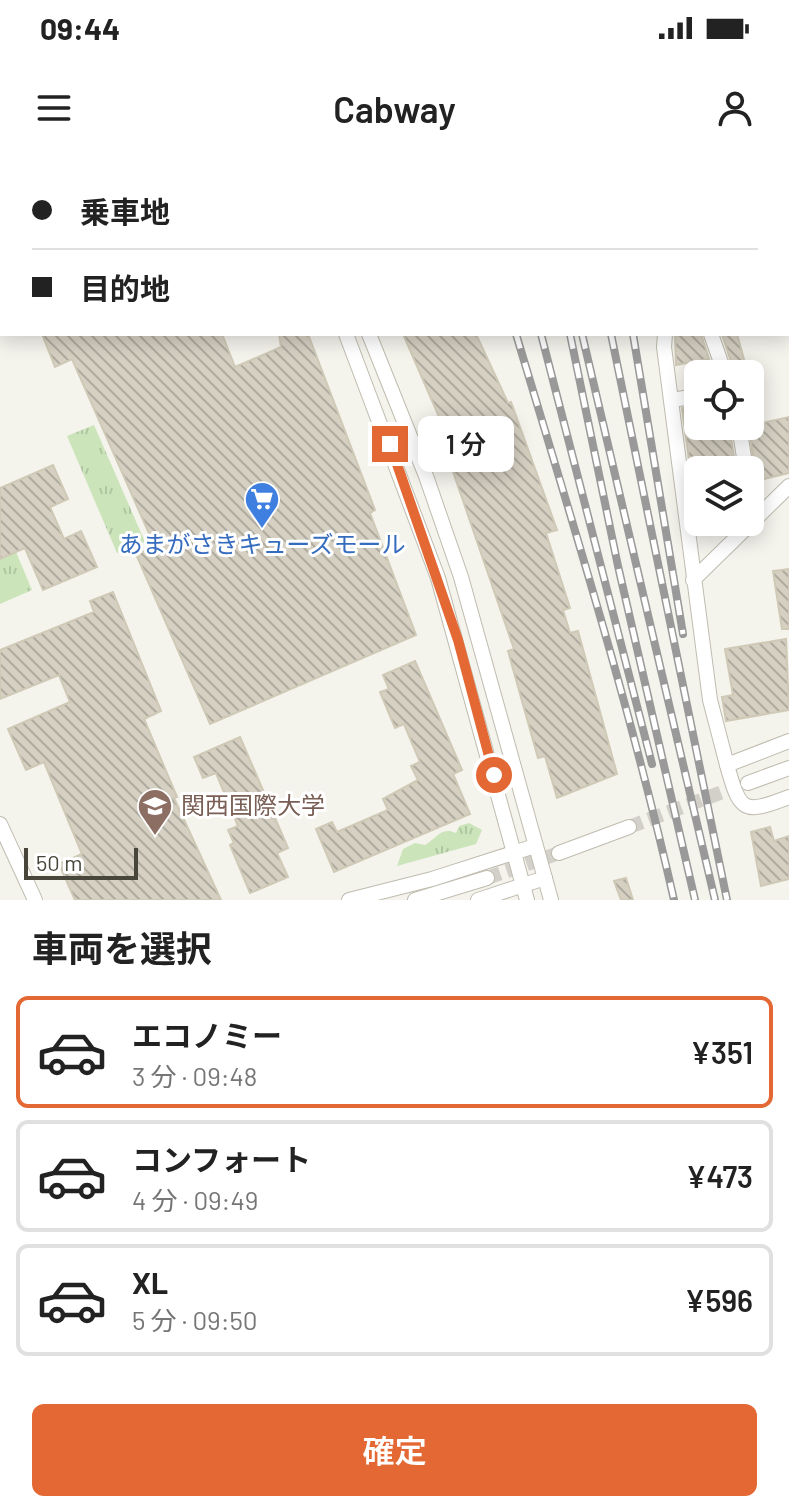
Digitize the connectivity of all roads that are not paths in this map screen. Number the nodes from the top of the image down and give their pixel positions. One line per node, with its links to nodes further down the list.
1 (347, 336): 20 (street)
2 (370, 336): 19 (street)
3 (665, 336): 7 (street)
4 (712, 336): 5 (street)
5 (720, 360)
6 (684, 398): 7 (street)
7 (671, 400): 11 (street)
8 (789, 486): 9 (street)
9 (764, 510)
10 (738, 536): 11 (street)
11 (693, 580): 13 (street)
12 (789, 741): 13 (street)
13 (727, 765): 16 (street)
14 (789, 768): 15 (street)
15 (748, 783)
16 (789, 797)
17 (0, 824): 25 (street)
18 (629, 827): 21 (street)
19 (535, 846): 20 (street); 23 (street)
20 (515, 853): 24 (street); 26 (street)
21 (559, 853)
22 (487, 878): 27 (street)
23 (545, 878): 24 (street); 30 (street)
24 (523, 885): 28 (street); 29 (street)
25 (35, 900)
26 (349, 900)
27 (415, 900)
28 (478, 900)
29 (527, 900)
30 (551, 900)

